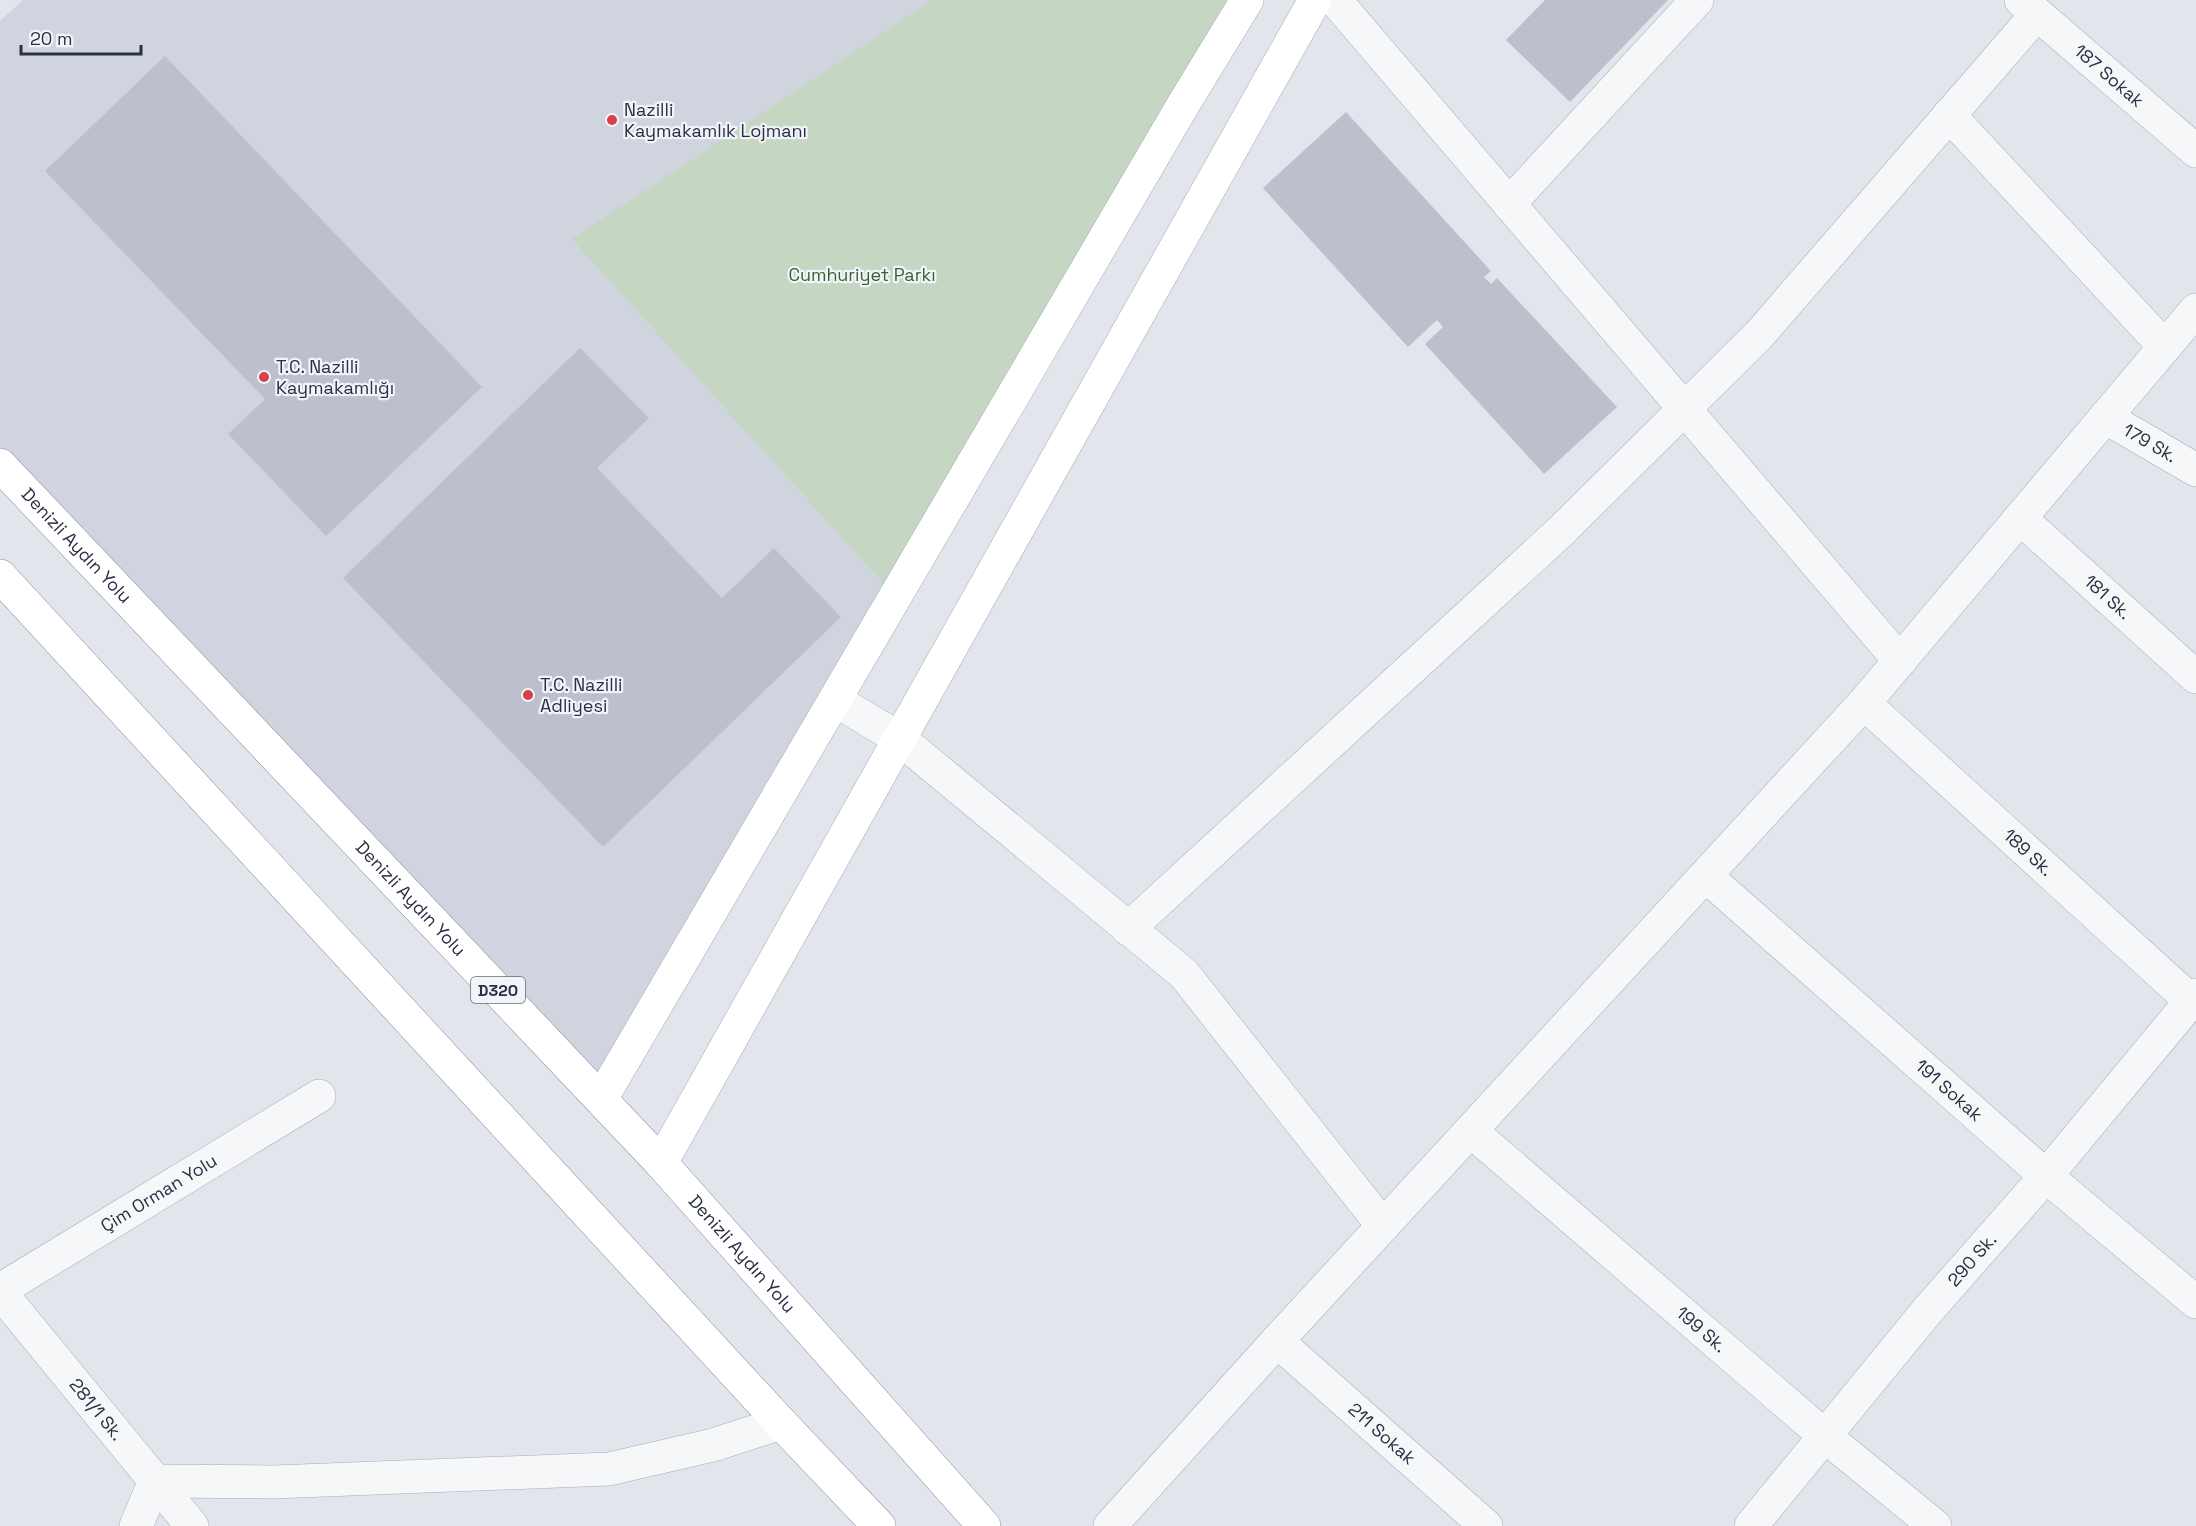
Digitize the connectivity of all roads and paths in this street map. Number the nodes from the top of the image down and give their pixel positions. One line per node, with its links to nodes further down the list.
1 (1247, 0): 19 (main road)
2 (1316, 0): 21 (main road)
3 (1335, 0): 8 (street)
4 (1697, 0): 8 (street)
5 (2029, 7): 6 (street); 7 (street, 187 Sokak)
6 (1949, 115): 10 (street); 11 (street)
7 (2196, 151)
8 (1509, 204): 11 (street)
9 (2196, 310): 10 (street)
10 (2164, 347): 12 (street)
11 (1684, 409): 17 (street); 23 (street)
12 (2105, 417): 14 (street, 179 Sk.); 15 (street)
13 (0, 465): 26 (main road, Denizli Aydın Yolu / D320)
14 (2196, 470)
15 (2020, 518): 17 (street); 18 (street, 181 Sk.)
16 (0, 576): 34 (main road)
17 (1900, 661): 20 (street)
18 (2196, 677)
19 (835, 700): 21 (street); 26 (main road)
20 (1864, 703): 22 (street); 24 (street, 189 Sk.)
21 (900, 739): 23 (street); 28 (main road)
22 (1706, 876): 27 (street); 29 (street, 191 Sokak)
23 (1128, 929): 30 (street)
24 (2193, 998): 29 (street, 290 Sk.)
25 (319, 1096): 31 (street, Çim Orman Yolu)
26 (601, 1099): 28 (main road, Denizli Aydın Yolu / D320)
27 (1471, 1131): 30 (street); 35 (street, 199 Sk.)
28 (661, 1163): 40 (main road, Denizli Aydın Yolu / D320)
29 (2046, 1176): 32 (street, 191 Sokak); 35 (street, 290 Sk.)
30 (1383, 1226): 33 (street)
31 (0, 1291): 36 (street, 281/1 Sk.)
32 (2196, 1302)
33 (1277, 1341): 41 (street); 42 (street, 211 Sokak)
34 (781, 1423): 36 (street); 39 (main road)
35 (1826, 1437): 43 (street, 290 Sk.); 44 (street, 199 Sk.)
36 (155, 1481): 37 (street); 38 (street, 281/1 Sk.)
37 (136, 1526)
38 (192, 1526)
39 (879, 1526)
40 (984, 1526)
41 (1110, 1526)
42 (1486, 1526)
43 (1751, 1526)
44 (1935, 1526)

